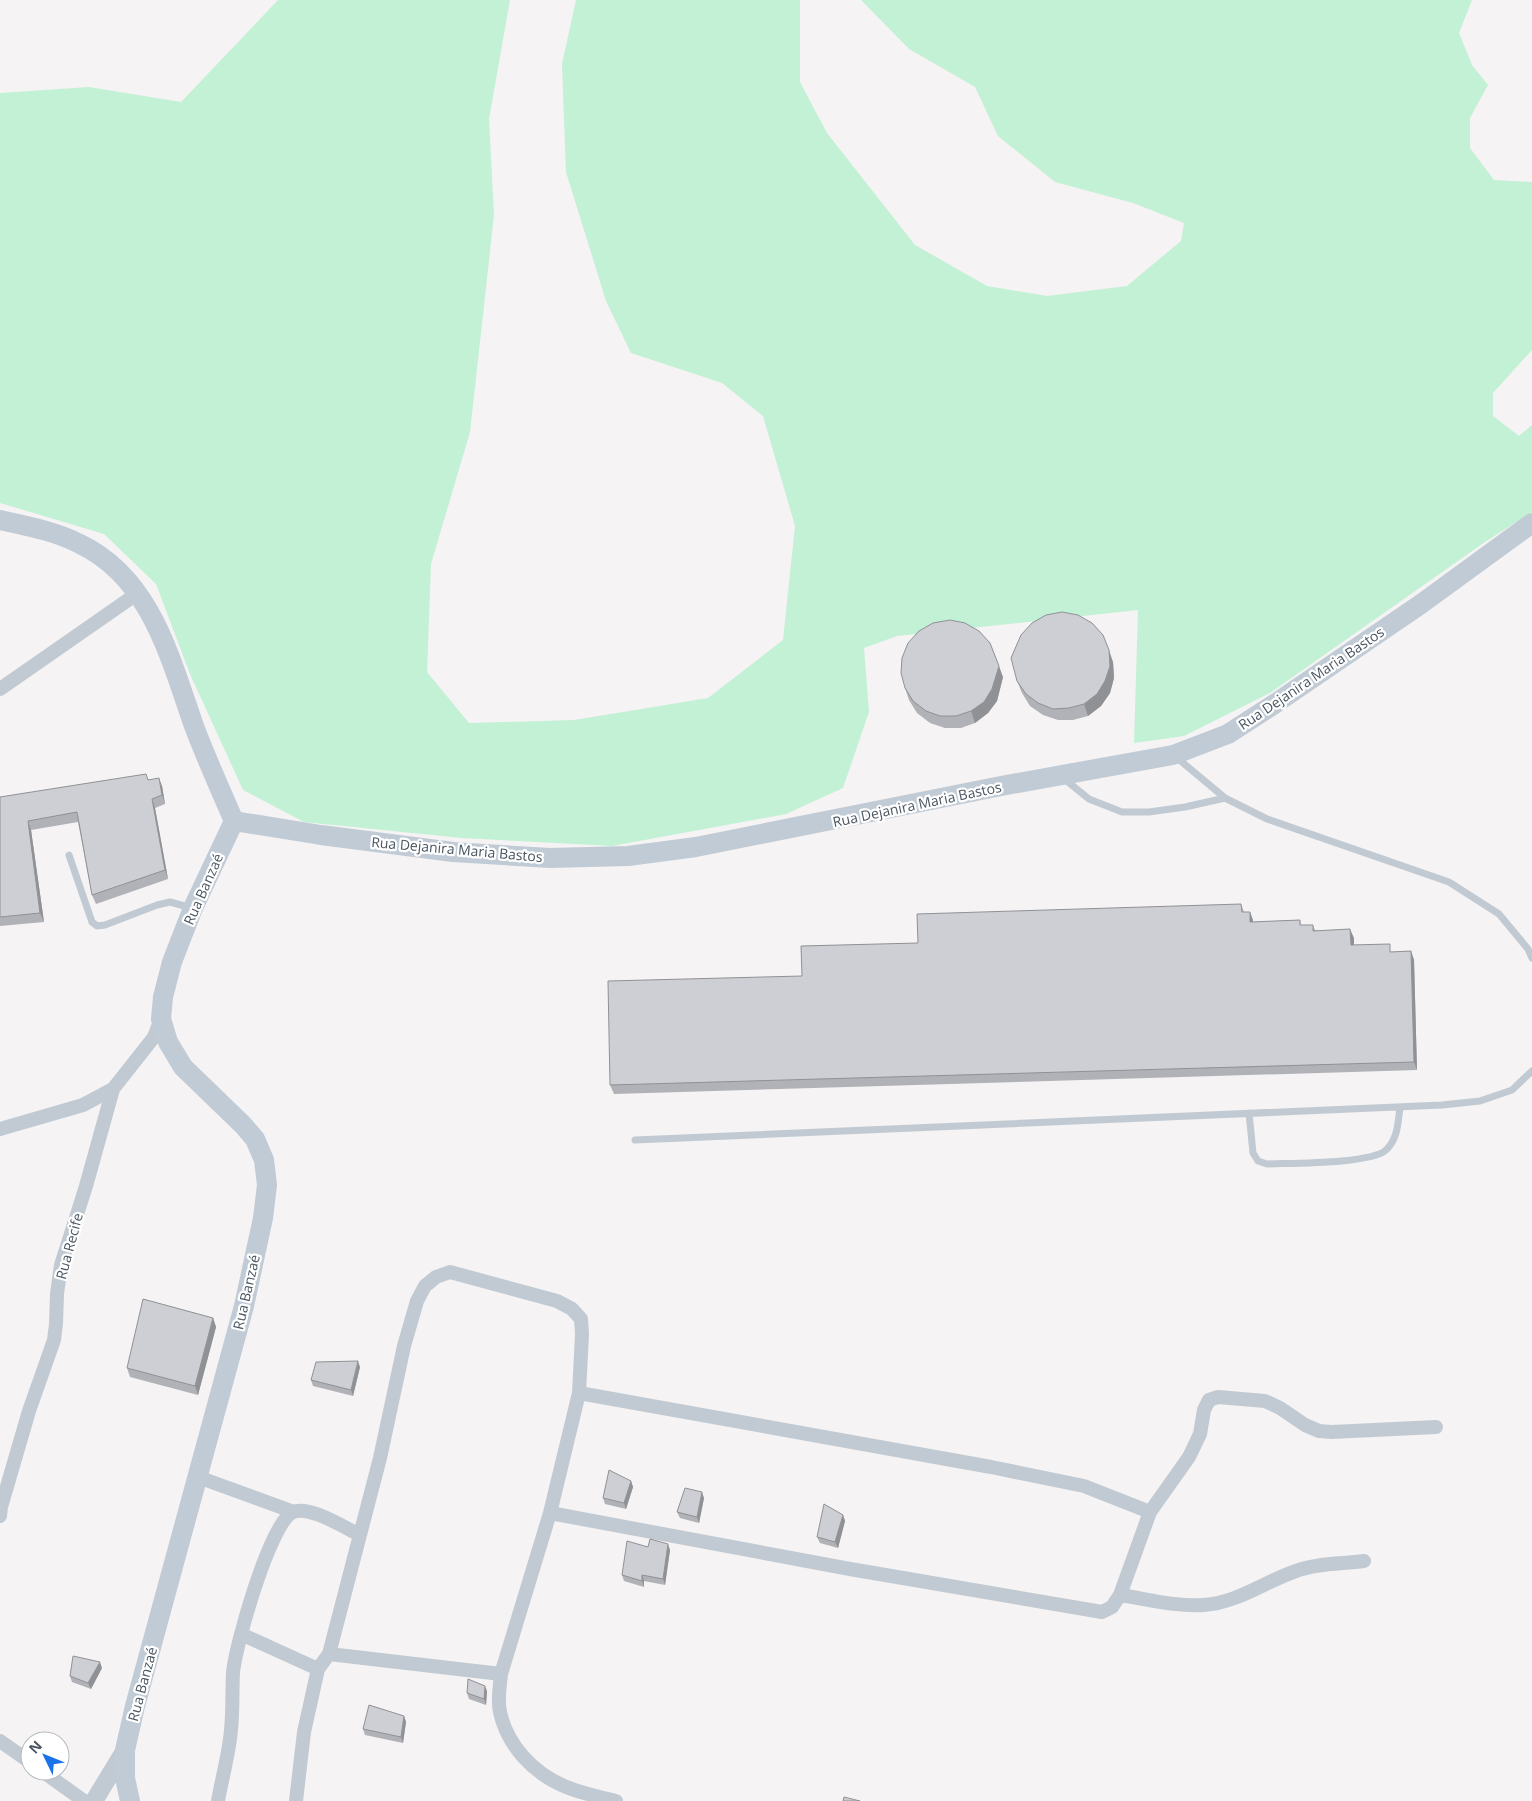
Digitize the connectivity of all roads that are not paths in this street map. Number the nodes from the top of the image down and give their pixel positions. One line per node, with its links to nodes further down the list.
1 (0, 520): 3 (main road)
2 (1532, 523): 5 (main road, Rua Dejanira Maria Bastos)
3 (138, 593): 4 (street); 8 (main road)
4 (0, 689)
5 (1173, 755): 6 (main road, Rua Dejanira Maria Bastos); 7 (lane)
6 (1061, 776): 7 (lane); 8 (main road, Rua Dejanira Maria Bastos)
7 (1225, 798): 11 (lane)
8 (234, 821): 10 (main road, Rua Banzaé)
9 (69, 855): 10 (lane)
10 (193, 908): 12 (main road, Rua Banzaé)
11 (1532, 958)
12 (161, 1018): 14 (street, Rua Recife); 21 (main road, Rua Banzaé)
13 (1532, 1071): 15 (lane)
14 (113, 1090): 17 (street); 22 (street, Rua Recife)
15 (1400, 1106): 16 (lane); 16 (lane)
16 (1249, 1113): 18 (lane)
17 (0, 1129)
18 (635, 1140)
19 (579, 1393): 24 (street); 25 (street); 26 (street)
20 (1436, 1427): 24 (street)
21 (198, 1477): 23 (street); 34 (main road, Rua Banzaé)
22 (0, 1510)
23 (294, 1512): 26 (street); 29 (street)
24 (1150, 1512): 28 (street)
25 (550, 1513): 28 (street); 32 (street)
26 (360, 1535): 30 (street)
27 (1364, 1561): 28 (street)
28 (1120, 1595)
29 (241, 1634): 31 (street); 40 (street)
30 (329, 1654): 31 (street); 32 (street)
31 (318, 1669): 41 (street)
32 (501, 1674): 42 (street)
33 (0, 1741): 35 (street)
34 (125, 1750): 38 (street); 39 (main road, Rua Banzaé)
35 (20, 1755)
36 (56, 1781): 37 (street)
37 (84, 1801)
38 (94, 1801)
39 (130, 1801)
40 (218, 1801)
41 (296, 1801)
42 (616, 1801)

